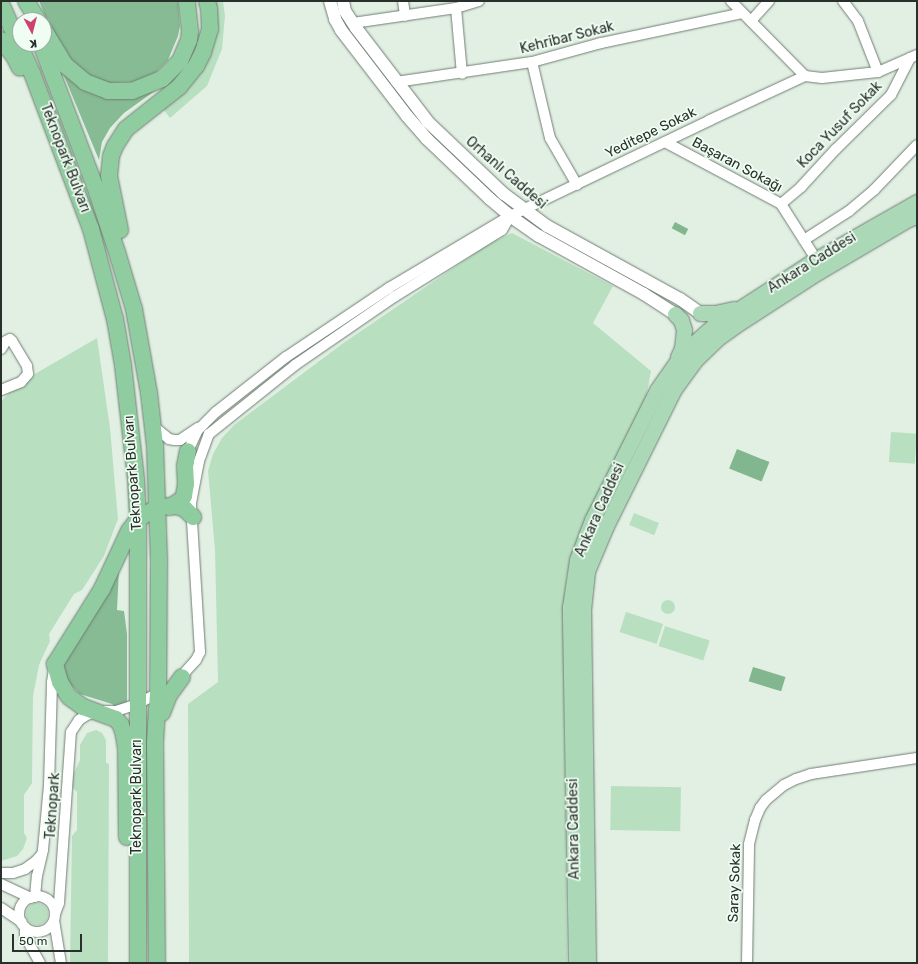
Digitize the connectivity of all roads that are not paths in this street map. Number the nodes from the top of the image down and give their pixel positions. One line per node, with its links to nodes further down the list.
1 (23, 1): 14 (highway)
2 (26, 1): 15 (highway)
3 (187, 1): 21 (highway)
4 (207, 1): 42 (highway)
5 (330, 1): 36 (street, Orhanlı Caddesi)
6 (343, 1): 19 (street, Orhanlı Caddesi)
7 (403, 1): 17 (street)
8 (480, 1): 13 (street)
9 (731, 1): 16 (street)
10 (769, 1): 18 (street)
11 (843, 1): 25 (street)
12 (1, 4): 30 (highway, Teknopark Bulvarı)
13 (456, 8): 17 (street); 26 (street)
14 (28, 12)
15 (33, 12)
16 (742, 13): 18 (street); 24 (street, Kehribar Sokak)
17 (405, 16): 19 (street)
18 (751, 21): 27 (street)
19 (353, 23): 28 (street, Orhanlı Caddesi)
20 (1, 40): 30 (highway)
21 (52, 43)
22 (44, 52): 42 (highway, Teknopark Bulvarı)
23 (913, 57): 25 (street); 34 (street, Koca Yusuf Sokak)
24 (532, 62): 26 (street, Kehribar Sokak); 32 (street)
25 (878, 72): 27 (street)
26 (462, 74): 28 (street, Kehribar Sokak)
27 (805, 76): 29 (street, Yeditepe Sokak)
28 (396, 82): 35 (street, Orhanlı Caddesi)
29 (665, 142): 32 (street, Yeditepe Sokak); 34 (street, Başaran Sokağı)
30 (60, 145): 57 (highway, Teknopark Bulvarı)
31 (917, 145): 38 (street)
32 (576, 185): 35 (street, Yeditepe Sokak)
33 (917, 202): 39 (main road, Ankara Caddesi)
34 (781, 204): 38 (street, Başaran Sokağı)
35 (524, 211): 36 (street, Yeditepe Sokak); 44 (street, Orhanlı Caddesi)
36 (510, 216): 40 (street, Yeditepe Sokak); 41 (street); 45 (street, Orhanlı Caddesi)
37 (917, 216): 46 (main road, Ankara Caddesi)
38 (804, 240): 39 (street, Başaran Sokağı)
39 (816, 259): 43 (main road, Ankara Caddesi)
40 (390, 288): 41 (street); 48 (street, Yeditepe Sokak)
41 (394, 297): 50 (street)
42 (131, 299): 53 (highway, Teknopark Bulvarı)
43 (742, 307): 44 (main road); 46 (main road, Ankara Caddesi)
44 (700, 313): 46 (main road)
45 (675, 314): 46 (main road); 49 (main road)
46 (708, 337): 49 (main road, Ankara Caddesi); 78 (main road, Ankara Caddesi)
47 (1, 349): 51 (street)
48 (286, 357): 50 (street); 52 (street, Yeditepe Sokak)
49 (676, 362): 77 (main road, Ankara Caddesi)
50 (295, 364): 56 (street)
51 (1, 390)
52 (207, 420): 53 (street); 54 (street)
53 (153, 426): 55 (highway, Teknopark Bulvarı)
54 (188, 451): 55 (highway)
55 (164, 507): 56 (highway); 57 (highway); 60 (highway, Teknopark Bulvarı)
56 (193, 516): 59 (street)
57 (138, 518): 58 (highway); 61 (highway, Teknopark Bulvarı)
58 (55, 664): 62 (highway); 65 (street, Teknopark)
59 (182, 677): 60 (street); 63 (highway)
60 (158, 693): 61 (street); 63 (highway, Teknopark Bulvarı)
61 (137, 704): 62 (street); 75 (highway, Teknopark Bulvarı)
62 (96, 711): 70 (street, Teknopark); 74 (highway)
63 (155, 742): 76 (highway, Teknopark Bulvarı)
64 (917, 758): 79 (street, Saray Sokak)
65 (43, 850): 66 (street, Teknopark); 68 (street, Teknopark)
66 (1, 872)
67 (1, 884): 68 (street, Teknopark)
68 (33, 897): 70 (street, Teknopark); 71 (street, Teknopark)
69 (1, 908): 71 (street)
70 (55, 917): 71 (street); 73 (street, Teknopark)
71 (23, 925): 72 (street, Teknopark)
72 (40, 963)
73 (61, 963)
74 (130, 963)
75 (138, 963)
76 (157, 963)
77 (576, 963)
78 (588, 963)
79 (747, 963)

